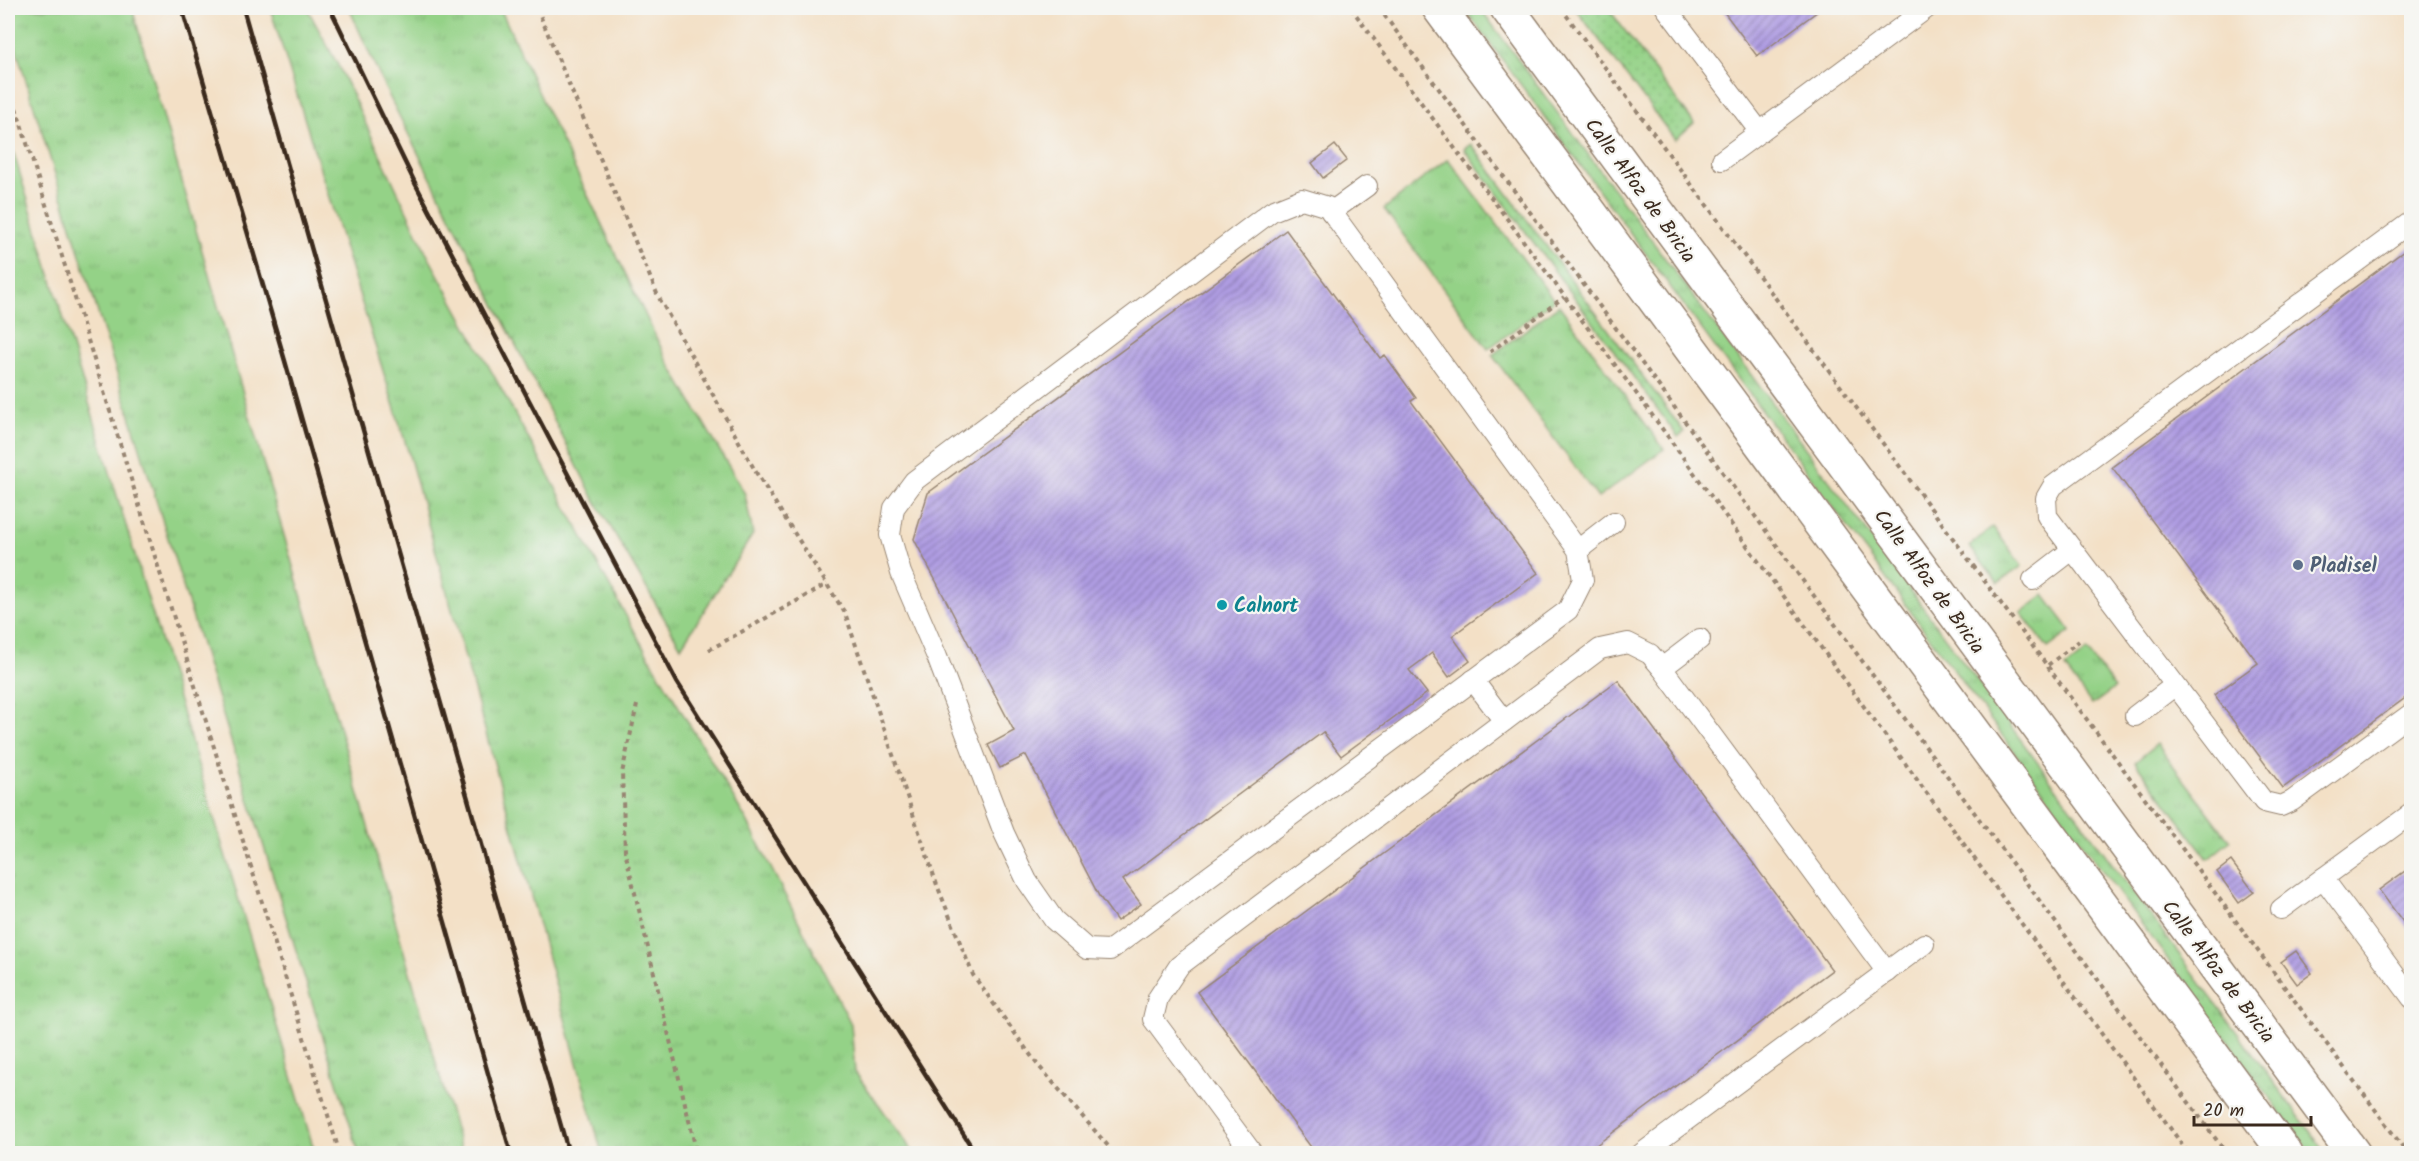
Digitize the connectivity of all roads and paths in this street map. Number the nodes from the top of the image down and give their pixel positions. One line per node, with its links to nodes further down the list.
1 (537, 8): 21 (path)
2 (1351, 8): 15 (path)
3 (1380, 8): 45 (path)
4 (1439, 8): 46 (street)
5 (1507, 8): 47 (street, Calle Alfoz de Bricia)
6 (1561, 8): 25 (path)
7 (1666, 8): 10 (lane)
8 (1927, 8): 10 (lane)
9 (8, 82): 39 (path)
10 (1760, 132): 11 (lane)
11 (1722, 160)
12 (1367, 186): 13 (lane)
13 (1331, 212): 18 (lane); 27 (lane)
14 (2412, 221): 19 (lane)
15 (1564, 297): 16 (path); 44 (path)
16 (1490, 352)
17 (1614, 522): 18 (lane)
18 (1578, 550): 27 (lane)
19 (2072, 550): 20 (lane); 28 (lane)
20 (2033, 580)
21 (827, 584): 24 (path); 41 (path)
22 (1700, 639): 26 (lane)
23 (2079, 641): 25 (path)
24 (709, 650)
25 (2048, 665): 48 (path)
26 (1662, 668): 32 (lane); 37 (lane)
27 (1473, 680): 32 (lane)
28 (2174, 686): 30 (lane); 31 (lane)
29 (637, 705): 40 (path)
30 (2412, 713)
31 (2135, 716)
32 (1504, 721): 42 (lane)
33 (2412, 813): 34 (lane)
34 (2323, 878): 35 (lane); 38 (lane)
35 (2281, 909)
36 (1924, 944): 37 (lane)
37 (1887, 972): 43 (lane)
38 (2412, 998)
39 (340, 1154)
40 (697, 1154)
41 (1115, 1154)
42 (1253, 1154)
43 (1641, 1154)
44 (2189, 1154)
45 (2227, 1154)
46 (2286, 1154)
47 (2355, 1154)
48 (2408, 1154)

